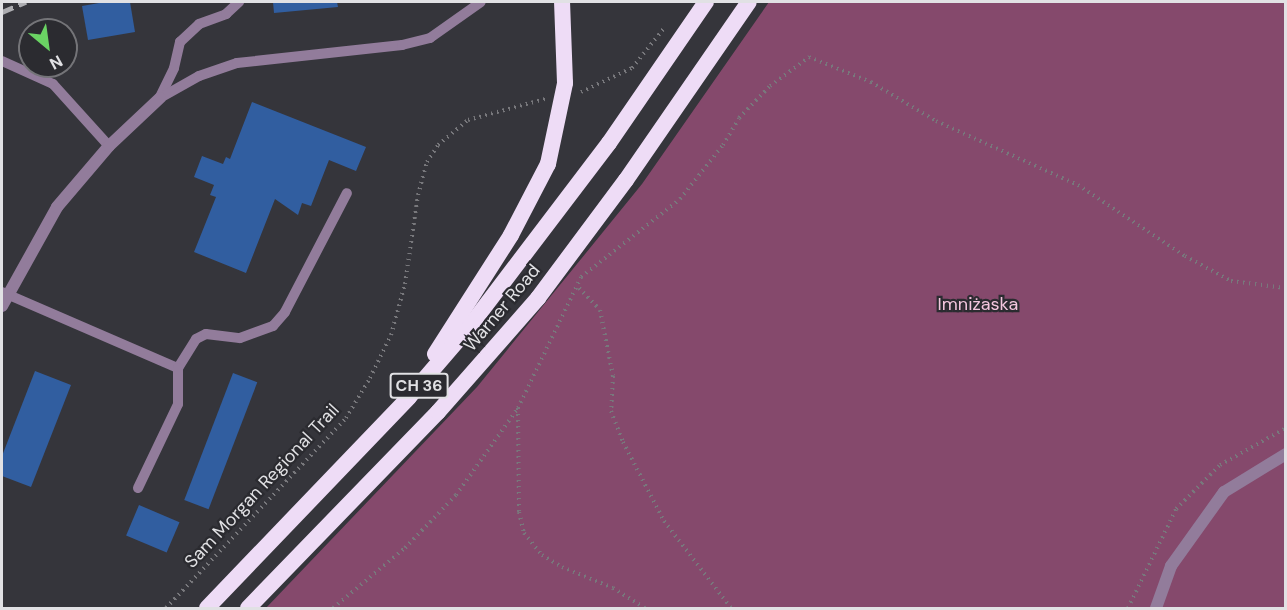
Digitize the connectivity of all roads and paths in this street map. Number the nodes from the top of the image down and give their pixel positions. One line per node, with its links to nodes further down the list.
1 (239, 2): 9 (lane)
2 (481, 2): 9 (lane)
3 (562, 2): 18 (highway, bridge)
4 (706, 2): 18 (highway, Warner Road / CH 36)
5 (749, 2): 24 (highway, Warner Road / CH 36)
6 (670, 20): 8 (path)
7 (2, 61): 11 (lane)
8 (577, 92)
9 (160, 98): 11 (street)
10 (550, 98): 22 (path, Sam Morgan Regional Trail)
11 (109, 146): 15 (street)
12 (347, 193): 17 (lane)
13 (579, 287): 14 (path); 19 (path); 27 (path)
14 (1286, 288)
15 (4, 293): 16 (street); 17 (lane)
16 (2, 306)
17 (178, 368): 21 (lane)
18 (409, 397): 23 (highway, Warner Road / CH 36)
19 (518, 408): 25 (path); 26 (path)
20 (1286, 454): 28 (street)
21 (138, 488)
22 (166, 609)
23 (207, 609)
24 (248, 609)
25 (333, 609)
26 (645, 609)
27 (730, 609)
28 (1156, 609)

